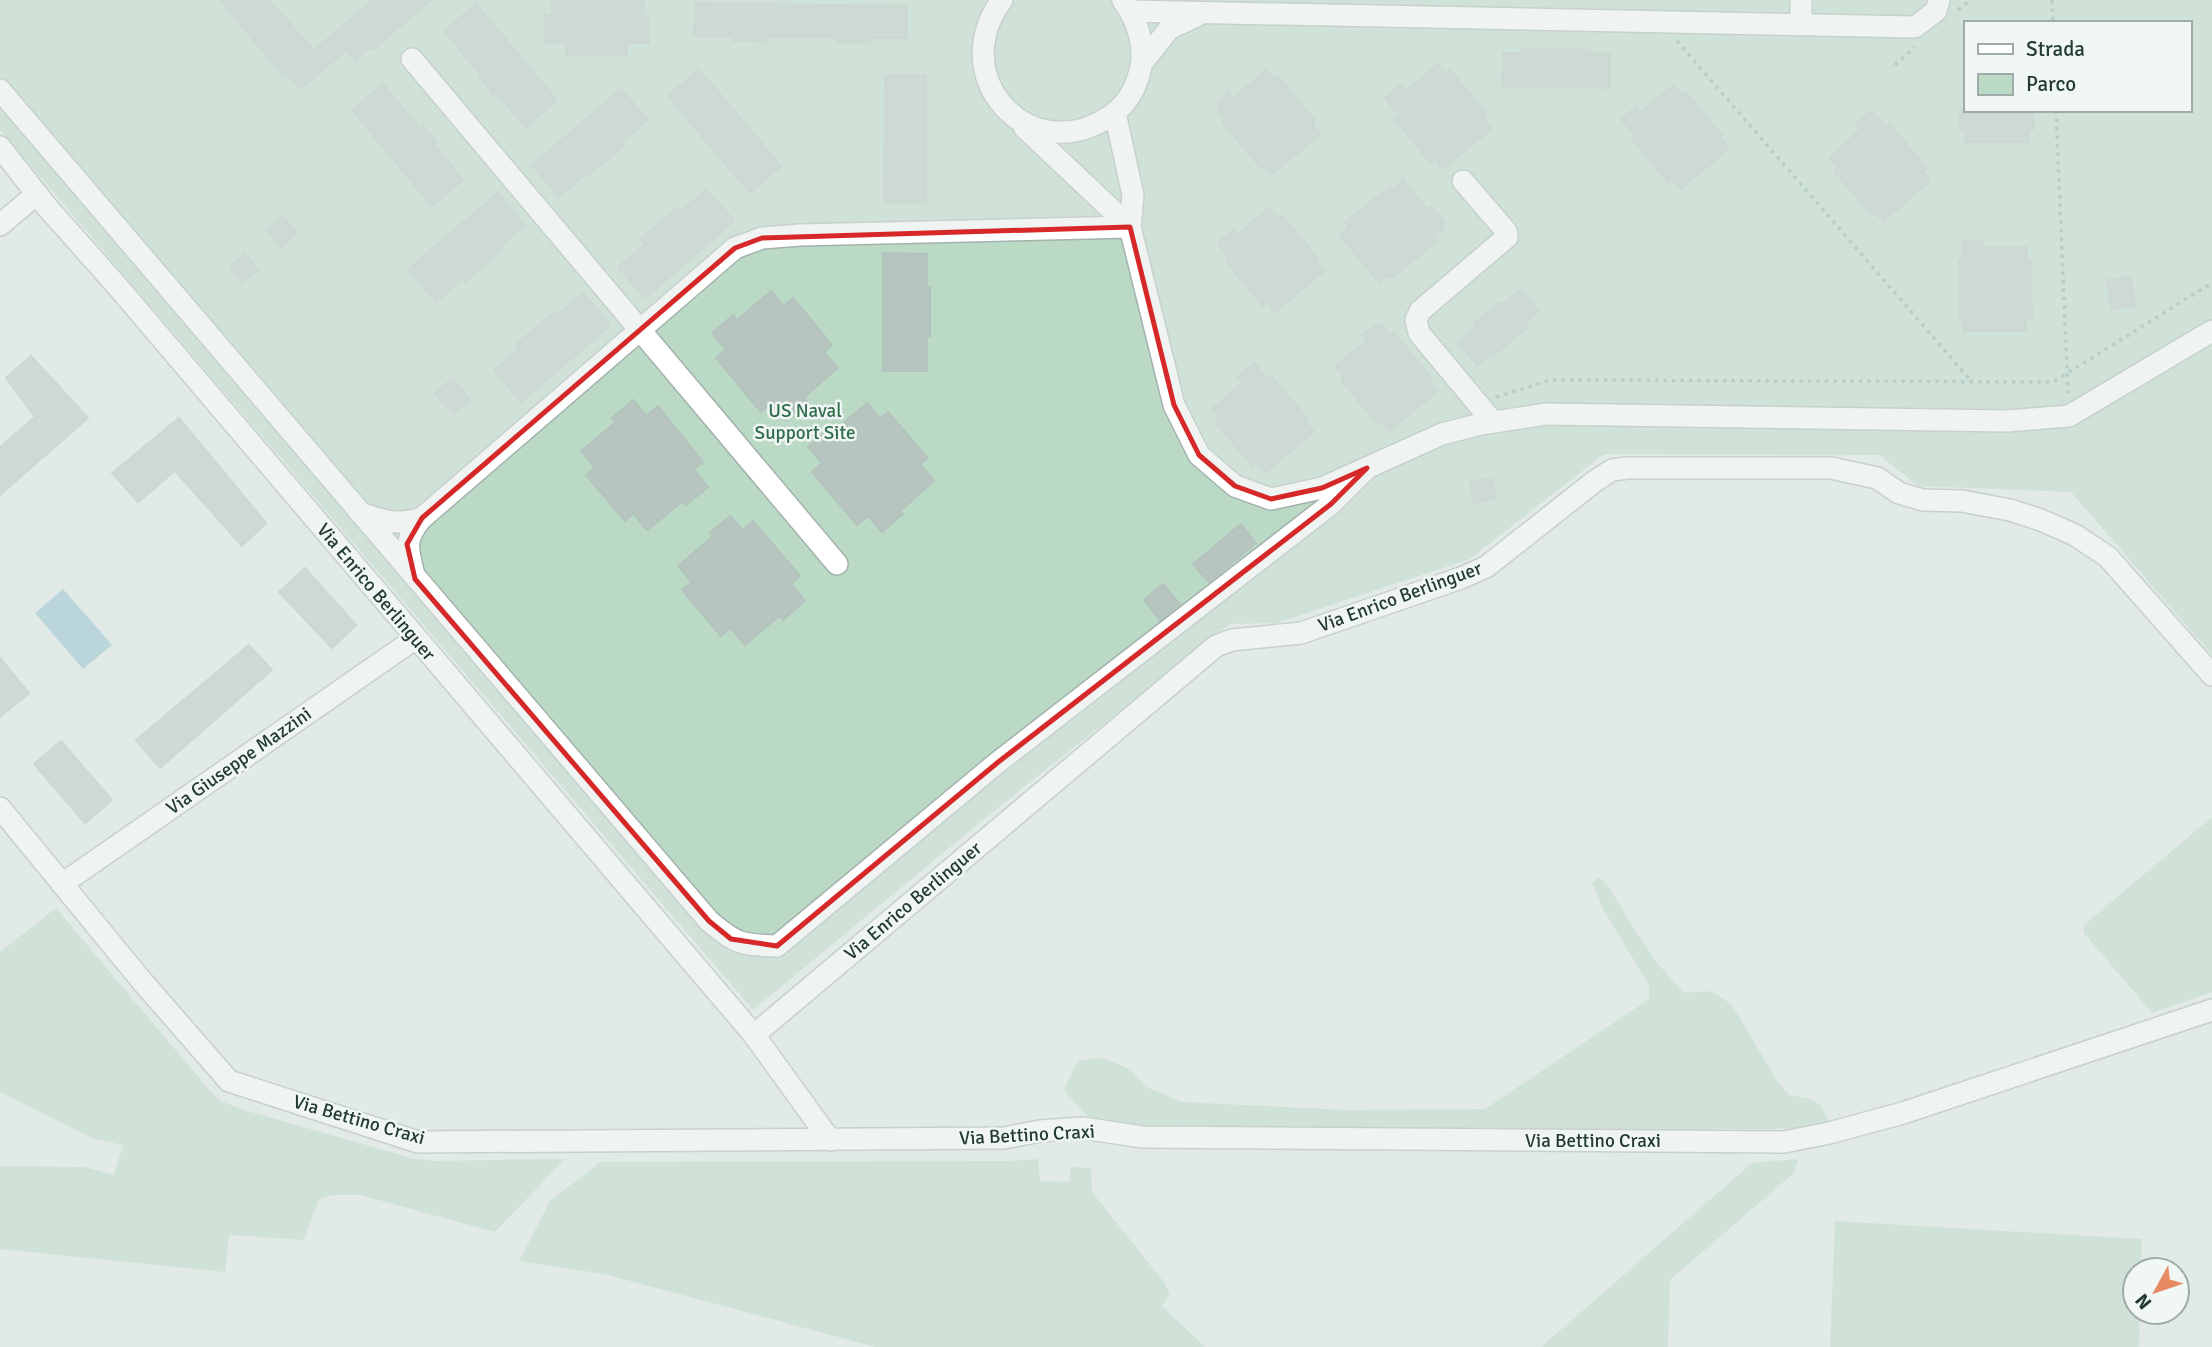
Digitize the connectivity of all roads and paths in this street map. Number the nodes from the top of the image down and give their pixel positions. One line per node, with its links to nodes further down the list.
1 (1002, 0): 14 (street)
2 (1801, 0): 10 (street)
3 (1939, 0): 10 (street)
4 (2052, 0): 8 (path)
5 (1127, 6): 7 (street); 12 (street)
6 (1337, 8): 7 (street); 9 (street)
7 (1203, 13): 12 (street)
8 (2053, 21)
9 (1660, 22): 10 (street); 26 (path)
10 (1801, 24)
11 (412, 59): 23 (street)
12 (1142, 63): 16 (street)
13 (0, 90): 31 (street)
14 (1007, 111): 16 (street); 21 (street)
15 (2056, 112): 25 (path)
16 (1115, 113): 21 (street)
17 (0, 147): 19 (street, Via Enrico Berlinguer)
18 (1463, 181): 29 (street)
19 (37, 194): 20 (street); 35 (street, Via Enrico Berlinguer)
20 (0, 225)
21 (1130, 227): 23 (street); 30 (street)
22 (2212, 283): 25 (path)
23 (640, 330): 32 (street); 33 (street)
24 (2212, 331): 28 (street)
25 (2067, 373): 26 (path); 28 (path)
26 (1973, 384): 27 (path)
27 (1487, 400)
28 (2069, 416): 29 (street)
29 (1493, 422): 30 (street)
30 (1367, 468): 34 (street)
31 (359, 513): 32 (street); 34 (street)
32 (422, 518): 34 (street)
33 (837, 564)
34 (415, 579)
35 (416, 638): 38 (street, Via Giuseppe Mazzini); 40 (street, Via Enrico Berlinguer)
36 (2212, 675): 40 (street, Via Enrico Berlinguer)
37 (0, 808): 38 (street, Via Bettino Craxi)
38 (62, 884): 41 (street, Via Bettino Craxi)
39 (2212, 1010): 41 (street, Via Bettino Craxi)
40 (754, 1035): 41 (street, Via Enrico Berlinguer)
41 (830, 1140)

